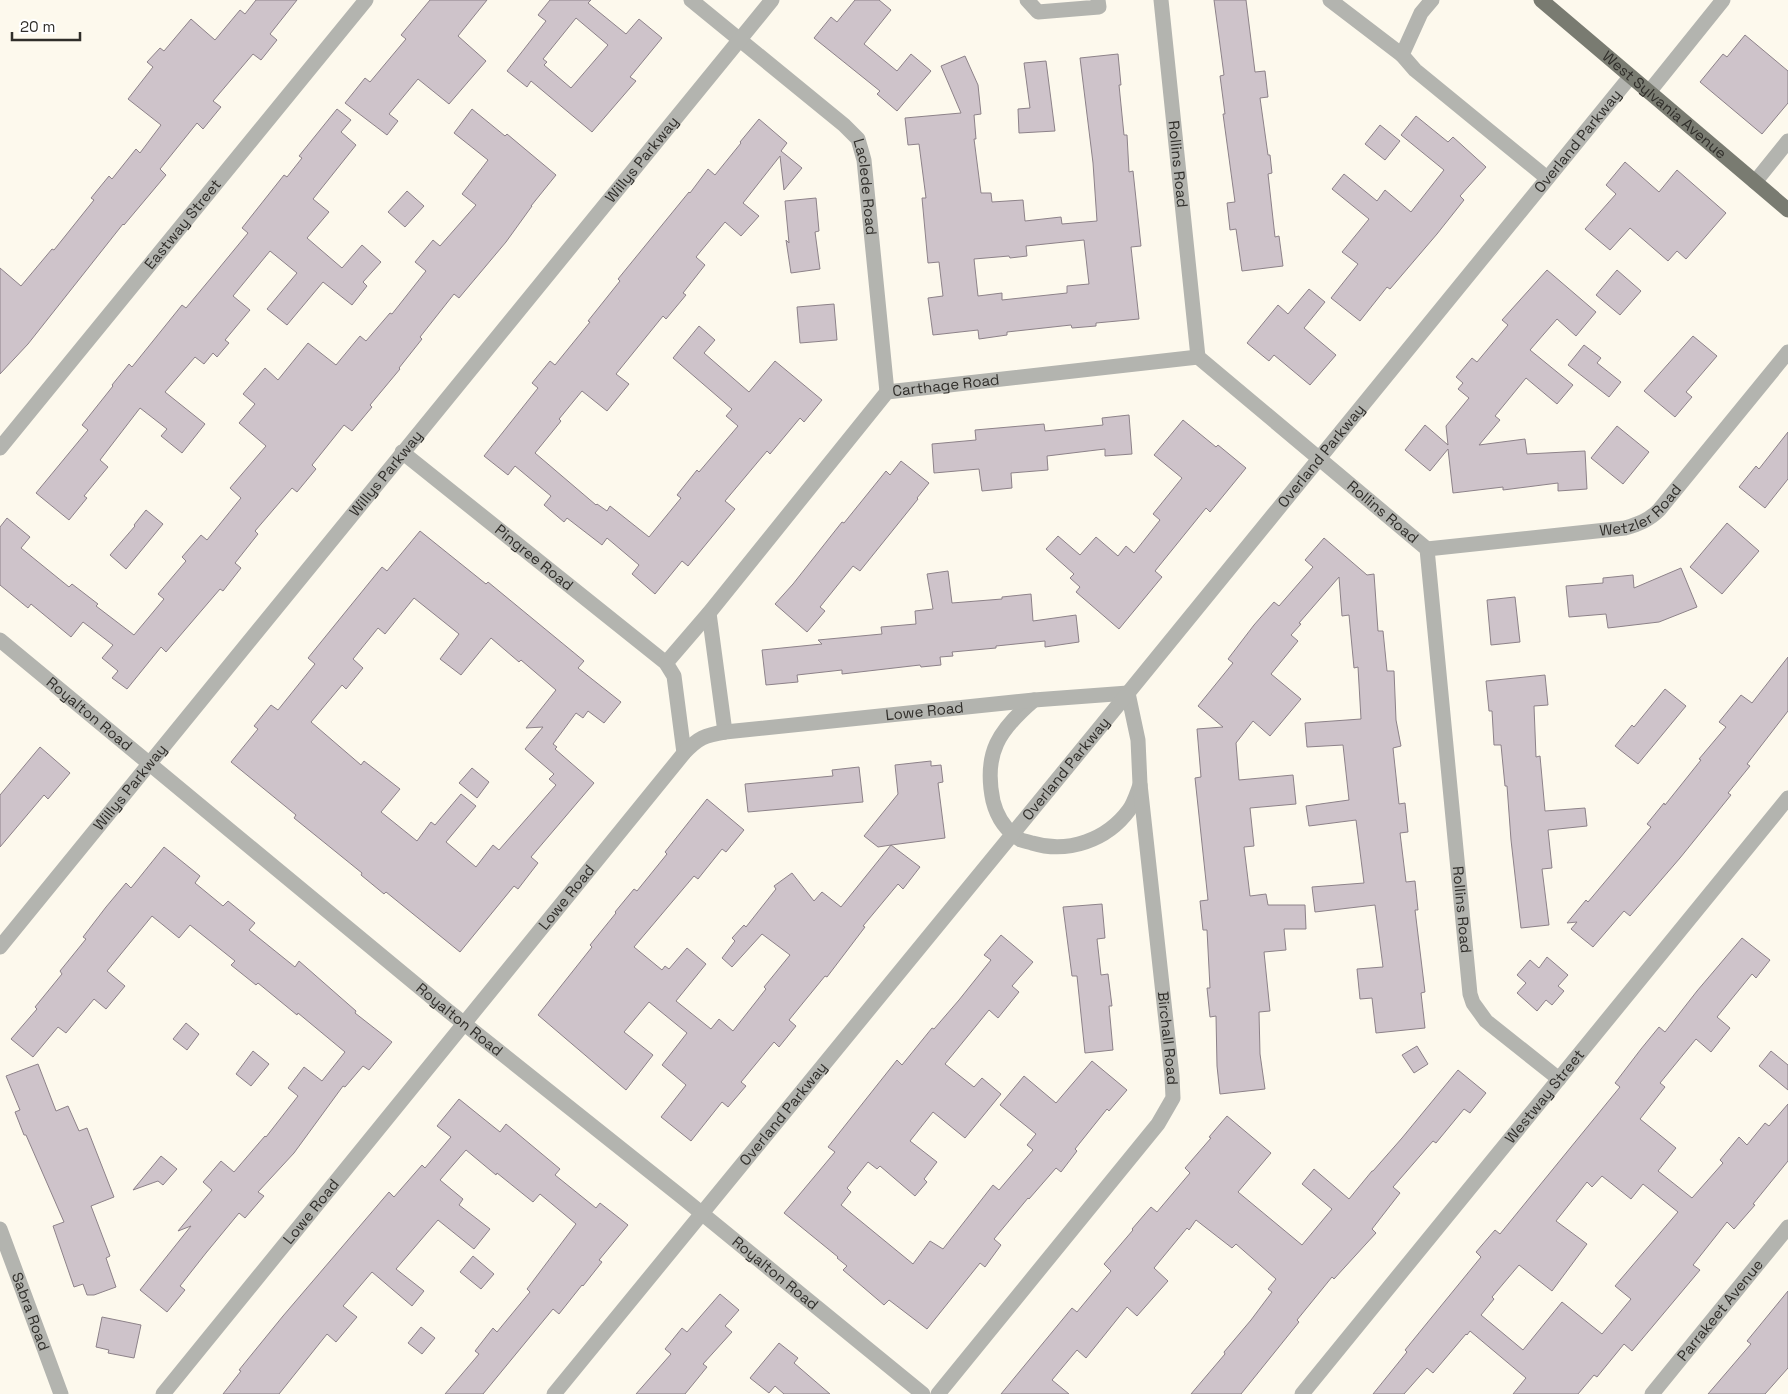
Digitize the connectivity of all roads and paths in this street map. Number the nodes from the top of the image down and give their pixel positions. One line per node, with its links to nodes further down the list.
1 (366, 0): 22 (street, Eastway Street)
2 (690, 0): 11 (street, Laclede Road)
3 (772, 0): 11 (street, Willys Parkway)
4 (1027, 0): 5 (street)
5 (1098, 0)
6 (1161, 0): 20 (street, Rollins Road)
7 (1330, 0): 12 (street)
8 (1432, 0): 12 (street)
9 (1541, 0): 13 (main road, West Sylvania Avenue)
10 (1723, 0): 14 (street)
11 (740, 40): 21 (street, Laclede Road); 23 (street, Willys Parkway)
12 (1402, 55): 16 (street)
13 (1630, 77): 14 (main road, West Sylvania Avenue); 16 (street, Overland Parkway)
14 (1649, 92): 17 (main road, West Sylvania Avenue)
15 (1788, 142): 17 (street)
16 (1547, 178): 24 (street, Overland Parkway)
17 (1755, 182): 18 (main road, West Sylvania Avenue)
18 (1788, 210)
19 (1788, 352): 25 (street, Wetzler Road)
20 (1198, 357): 21 (street, Carthage Road); 24 (street, Rollins Road)
21 (886, 392): 26 (street, Carthage Road)
22 (0, 448)
23 (402, 452): 28 (street, Pingree Road); 33 (street, Willys Parkway)
24 (1318, 458): 25 (street, Rollins Road); 29 (street, Overland Parkway)
25 (1427, 549): 39 (street, Rollins Road)
26 (709, 613): 28 (street); 31 (street)
27 (0, 640): 33 (street, Royalton Road)
28 (666, 663): 32 (street, Pingree Road)
29 (1128, 693): 30 (street, Lowe Road); 34 (street, Birchall Road); 36 (street, Overland Parkway)
30 (1034, 700): 31 (street, Lowe Road); 36 (street, Overland Parkway)
31 (725, 732): 32 (street, Lowe Road)
32 (684, 753): 38 (street, Lowe Road)
33 (150, 763): 37 (street, Willys Parkway); 38 (street, Royalton Road)
34 (1140, 784): 36 (street, Overland Parkway); 47 (street, Birchall Road)
35 (1788, 798): 39 (street, Westway Street)
36 (1013, 832): 40 (street, Overland Parkway)
37 (0, 947)
38 (464, 1023): 40 (street, Royalton Road); 44 (street, Lowe Road)
39 (1559, 1079): 48 (street, Westway Street)
40 (701, 1213): 45 (street, Overland Parkway); 46 (street, Royalton Road)
41 (1788, 1227): 49 (street, Parrakeet Avenue)
42 (0, 1228): 43 (street, Sabra Road)
43 (62, 1394)
44 (163, 1394)
45 (554, 1394)
46 (923, 1394)
47 (938, 1394)
48 (1302, 1394)
49 (1652, 1394)

